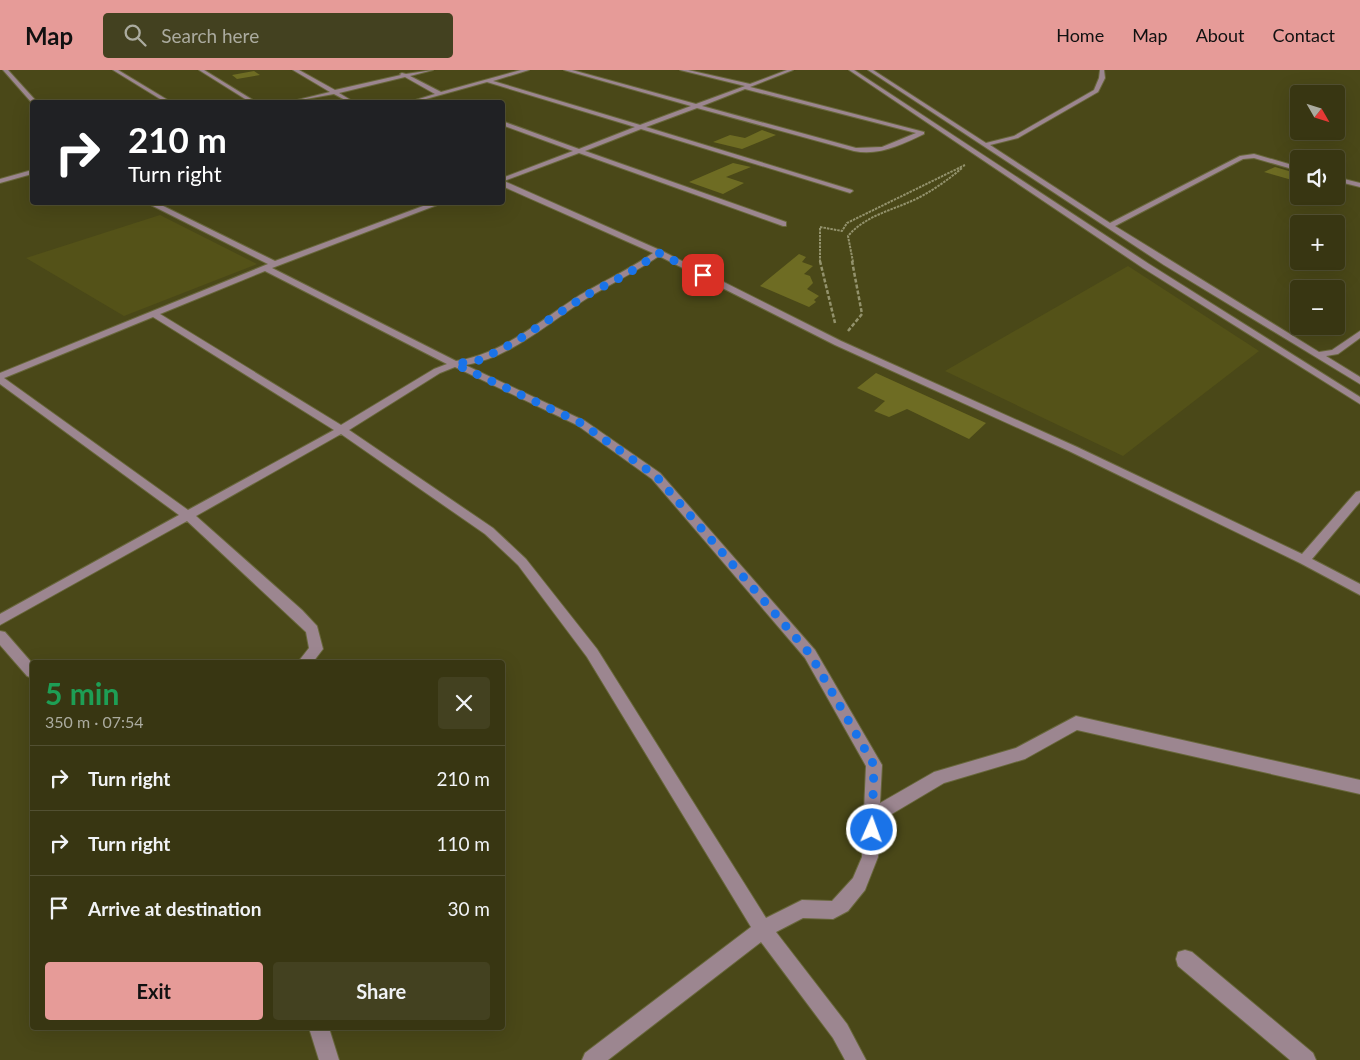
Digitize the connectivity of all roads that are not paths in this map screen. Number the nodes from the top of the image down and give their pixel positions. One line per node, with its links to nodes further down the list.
1 (5, 70): 19 (street)
2 (115, 70): 20 (street)
3 (201, 70): 21 (street)
4 (295, 70): 17 (street)
5 (394, 70): 14 (street)
6 (431, 70): 14 (street)
7 (527, 70): 15 (street)
8 (566, 70): 25 (street)
9 (682, 70): 16 (street)
10 (791, 70): 16 (street)
11 (852, 70): 31 (street)
12 (870, 70): 32 (street)
13 (1102, 70): 32 (street)
14 (405, 76): 17 (street); 18 (street)
15 (488, 81): 18 (street); 27 (street)
16 (745, 86): 25 (street); 28 (street)
17 (334, 92): 22 (street); 23 (street)
18 (439, 97): 24 (street)
19 (33, 100)
20 (165, 100)
21 (250, 100)
22 (300, 100)
23 (348, 100)
24 (419, 100)
25 (694, 105): 27 (street); 28 (street)
26 (505, 124): 33 (street)
27 (639, 127): 33 (street); 41 (street)
28 (922, 133): 29 (street)
29 (930, 135)
30 (938, 137): 31 (street)
31 (954, 140): 55 (street)
32 (985, 145): 45 (street)
33 (578, 151): 36 (street); 44 (street)
34 (1290, 166): 45 (street)
35 (30, 173): 38 (street)
36 (505, 180)
37 (1345, 181): 40 (street)
38 (0, 182)
39 (505, 182): 46 (street)
40 (1360, 185)
41 (850, 191)
42 (154, 205): 47 (street)
43 (434, 205): 47 (street)
44 (783, 224)
45 (1109, 226): 51 (street)
46 (659, 253): 52 (street); 59 (street)
47 (275, 264): 48 (street)
48 (266, 268): 49 (street); 52 (street)
49 (154, 314): 53 (street); 56 (street)
50 (1360, 334): 51 (street)
51 (1318, 355): 54 (street)
52 (455, 364): 56 (street); 66 (street)
53 (0, 377): 58 (street)
54 (1360, 381)
55 (1360, 401)
56 (340, 429): 58 (street); 67 (street)
57 (1360, 495): 59 (street)
58 (187, 516): 61 (street); 63 (street)
59 (1304, 560): 60 (street)
60 (1360, 590)
61 (0, 620)
62 (0, 636): 64 (street)
63 (307, 660)
64 (30, 670)
65 (1360, 787): 66 (street)
66 (873, 816): 67 (street)
67 (764, 929): 71 (street); 72 (street)
68 (1185, 959): 73 (street)
69 (320, 1030): 70 (street)
70 (329, 1060)
71 (592, 1060)
72 (856, 1060)
73 (1306, 1060)

